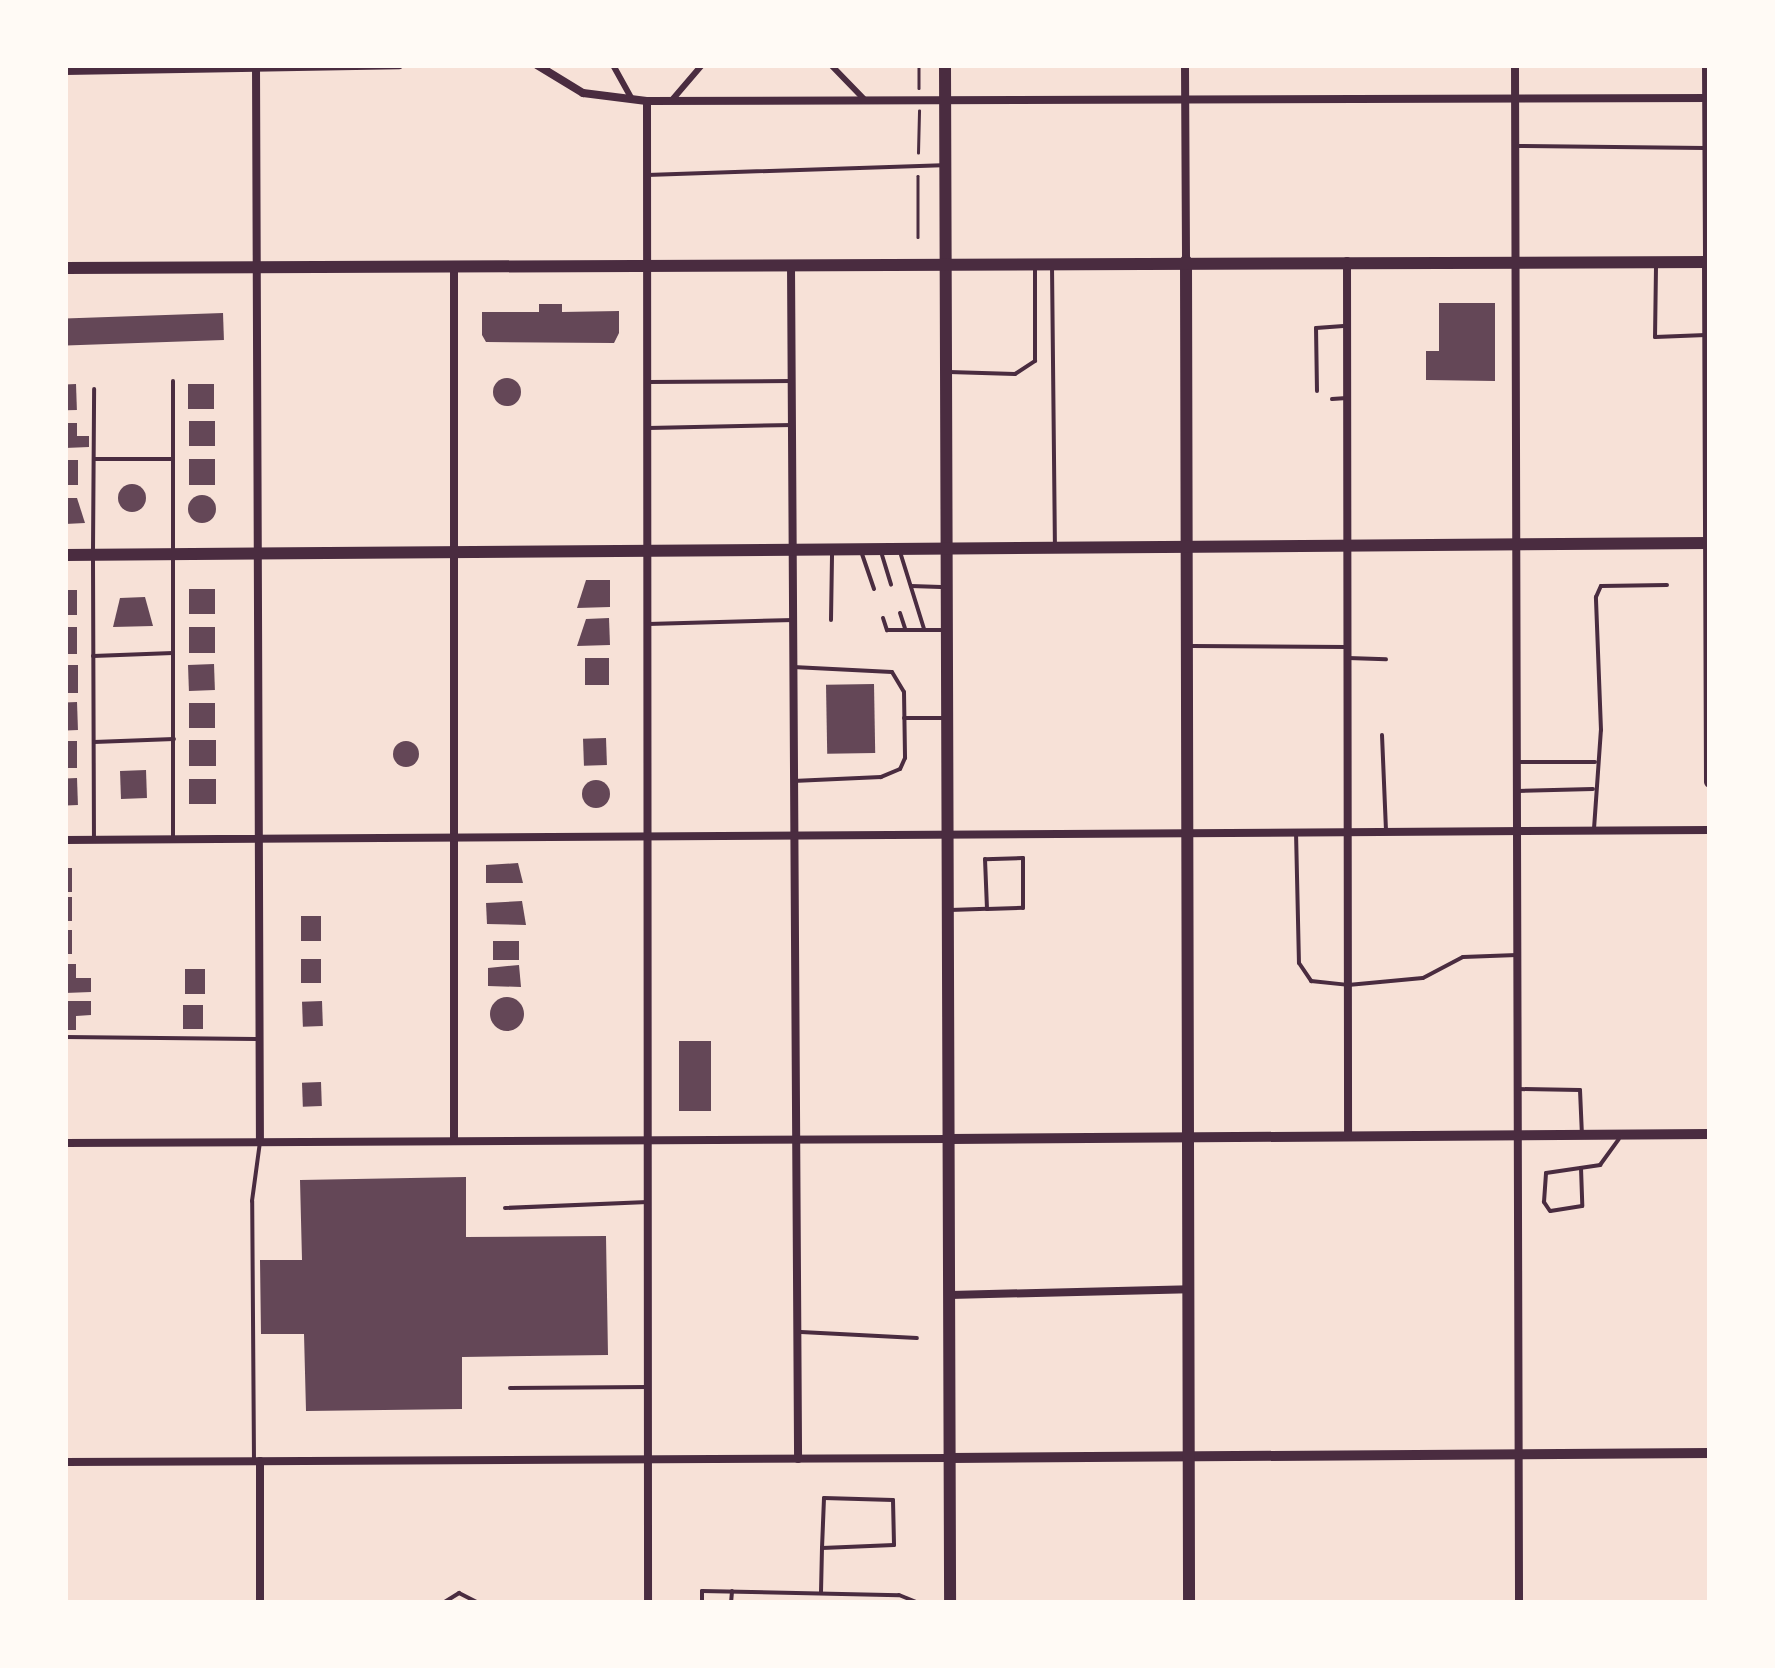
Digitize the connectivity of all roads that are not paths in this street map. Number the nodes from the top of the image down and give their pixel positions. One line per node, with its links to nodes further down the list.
1 (399, 65): 10 (street)
2 (537, 65): 17 (street)
3 (613, 65): 17 (street)
4 (702, 65): 18 (street)
5 (830, 65): 16 (street)
6 (945, 65): 13 (main road)
7 (1185, 65): 14 (street)
8 (1515, 65): 12 (street)
9 (1707, 65): 15 (street)
10 (256, 67): 11 (street); 37 (street)
11 (65, 71)
12 (1515, 97): 14 (street); 15 (street); 20 (street)
13 (945, 98): 14 (street); 16 (street); 22 (main road)
14 (1186, 98): 25 (street)
15 (1709, 98): 21 (street)
16 (864, 99): 18 (street)
17 (633, 100): 19 (street)
18 (672, 100): 19 (street)
19 (647, 101): 24 (street)
20 (1515, 146): 21 (lane); 29 (street)
21 (1707, 148): 23 (street)
22 (946, 164): 24 (lane); 32 (main road)
23 (1709, 166): 31 (street)
24 (647, 175): 35 (street)
25 (1186, 260): 27 (main road); 28 (main road); 57 (main road)
26 (1035, 261): 27 (main road); 32 (main road); 40 (lane)
27 (1052, 261): 56 (lane)
28 (1347, 261): 29 (main road); 38 (street)
29 (1515, 262): 30 (main road); 54 (street)
30 (1656, 262): 31 (main road); 39 (lane)
31 (1709, 262): 39 (main road)
32 (949, 264): 33 (main road); 40 (main road)
33 (791, 265): 35 (main road); 42 (street)
34 (454, 266): 35 (main road); 37 (main road); 66 (street)
35 (648, 266): 43 (street)
36 (65, 268): 37 (main road)
37 (258, 268): 67 (street)
38 (1347, 326): 45 (lane); 46 (street)
39 (1708, 335): 52 (main road)
40 (949, 372): 61 (main road)
41 (173, 381): 51 (lane)
42 (792, 381): 43 (lane); 48 (street)
43 (648, 382): 49 (street)
44 (94, 388): 50 (lane)
45 (1317, 390)
46 (1347, 398): 47 (lane); 58 (street)
47 (1332, 399)
48 (793, 426): 49 (lane); 62 (street)
49 (648, 428): 65 (street)
50 (95, 459): 51 (lane); 70 (lane)
51 (173, 460): 68 (lane)
52 (1710, 472): 53 (main road)
53 (1710, 501): 55 (main road)
54 (1516, 543): 55 (main road); 58 (main road); 95 (street)
55 (1710, 543): 98 (main road)
56 (1055, 544): 57 (main road); 61 (main road)
57 (1187, 544): 58 (main road); 84 (main road)
58 (1348, 544): 86 (street)
59 (858, 545): 63 (main road); 64 (main road); 75 (lane)
60 (898, 545): 61 (main road); 64 (main road); 73 (lane)
61 (949, 545): 74 (main road)
62 (794, 546): 63 (main road); 65 (main road); 78 (street)
63 (832, 546): 79 (lane)
64 (879, 546): 71 (lane)
65 (648, 548): 66 (main road); 80 (street)
66 (454, 550): 67 (main road); 111 (street)
67 (258, 553): 68 (main road); 113 (street)
68 (174, 554): 70 (main road); 85 (lane)
69 (65, 555): 70 (main road)
70 (92, 555): 87 (lane)
71 (892, 584)
72 (1667, 585): 96 (lane)
73 (911, 586): 74 (lane); 82 (lane)
74 (949, 588): 83 (main road)
75 (874, 589)
76 (900, 613): 81 (lane)
77 (883, 618): 81 (lane)
78 (794, 620): 80 (lane); 89 (street)
79 (831, 620)
80 (648, 624): 110 (street)
81 (905, 629): 82 (lane)
82 (924, 629): 83 (lane)
83 (950, 630): 91 (main road)
84 (1187, 646): 86 (lane); 107 (main road)
85 (174, 652): 87 (lane); 93 (lane)
86 (1348, 652): 88 (lane); 105 (street)
87 (93, 656): 94 (lane)
88 (1386, 659)
89 (793, 667): 90 (lane); 97 (street)
90 (904, 718): 91 (lane); 97 (lane)
91 (950, 718): 108 (main road)
92 (1382, 735): 106 (lane)
93 (174, 739): 94 (lane); 112 (lane)
94 (94, 742): 115 (lane)
95 (1517, 762): 96 (lane); 100 (street)
96 (1595, 762): 99 (lane)
97 (792, 780): 109 (street)
98 (1710, 782)
99 (1593, 788): 100 (lane); 103 (lane)
100 (1517, 791): 102 (street)
101 (1710, 830): 103 (street)
102 (1517, 831): 103 (street); 106 (street); 118 (street)
103 (1594, 831)
104 (1296, 832): 105 (street); 107 (street); 119 (lane)
105 (1348, 832): 106 (street); 119 (street)
106 (1386, 832)
107 (1188, 833): 108 (street); 128 (main road)
108 (950, 834): 109 (street); 117 (main road)
109 (791, 835): 110 (street); 131 (street)
110 (648, 836): 111 (street); 130 (street)
111 (454, 837): 113 (street); 132 (street)
112 (174, 839): 113 (street); 115 (street)
113 (259, 839): 121 (street)
114 (65, 840): 115 (street)
115 (94, 840)
116 (986, 909): 116 (lane); 117 (lane)
117 (950, 910): 129 (main road)
118 (1517, 955): 119 (lane); 122 (street)
119 (1348, 985): 127 (street)
120 (65, 1037): 121 (lane)
121 (260, 1039): 133 (street)
122 (1518, 1089): 125 (street); 126 (lane)
123 (1621, 1134): 124 (street); 126 (street); 135 (lane)
124 (1710, 1134)
125 (1518, 1135): 126 (street); 127 (street); 145 (street)
126 (1582, 1135)
127 (1348, 1136): 128 (street)
128 (1188, 1137): 129 (street); 138 (main road)
129 (950, 1138): 131 (street); 139 (main road)
130 (648, 1140): 131 (street); 132 (street); 136 (street)
131 (792, 1140): 140 (street)
132 (454, 1141): 133 (street)
133 (260, 1142): 134 (street); 150 (lane)
134 (65, 1143)
135 (1581, 1168): 135 (lane)
136 (648, 1202): 137 (lane); 142 (street)
137 (505, 1208)
138 (1188, 1289): 139 (street); 146 (main road)
139 (950, 1295): 148 (main road)
140 (796, 1332): 141 (lane); 147 (street)
141 (917, 1338)
142 (648, 1387): 143 (lane); 149 (street)
143 (510, 1388)
144 (1710, 1453): 145 (street)
145 (1518, 1454): 146 (street); 166 (street)
146 (1189, 1456): 148 (street); 165 (main road)
147 (798, 1458): 148 (street); 149 (street)
148 (950, 1458): 164 (main road)
149 (648, 1459): 150 (street); 159 (street)
150 (257, 1461): 151 (street); 156 (street)
151 (65, 1462)
152 (822, 1548): 152 (lane); 154 (lane)
153 (732, 1591): 154 (lane); 160 (lane); 161 (lane)
154 (821, 1592): 155 (lane)
155 (900, 1594): 162 (lane); 163 (lane)
156 (260, 1603)
157 (443, 1603): 158 (lane)
158 (478, 1603)
159 (648, 1603)
160 (702, 1603)
161 (732, 1603)
162 (900, 1603)
163 (919, 1603)
164 (950, 1603)
165 (1189, 1603)
166 (1519, 1603)

